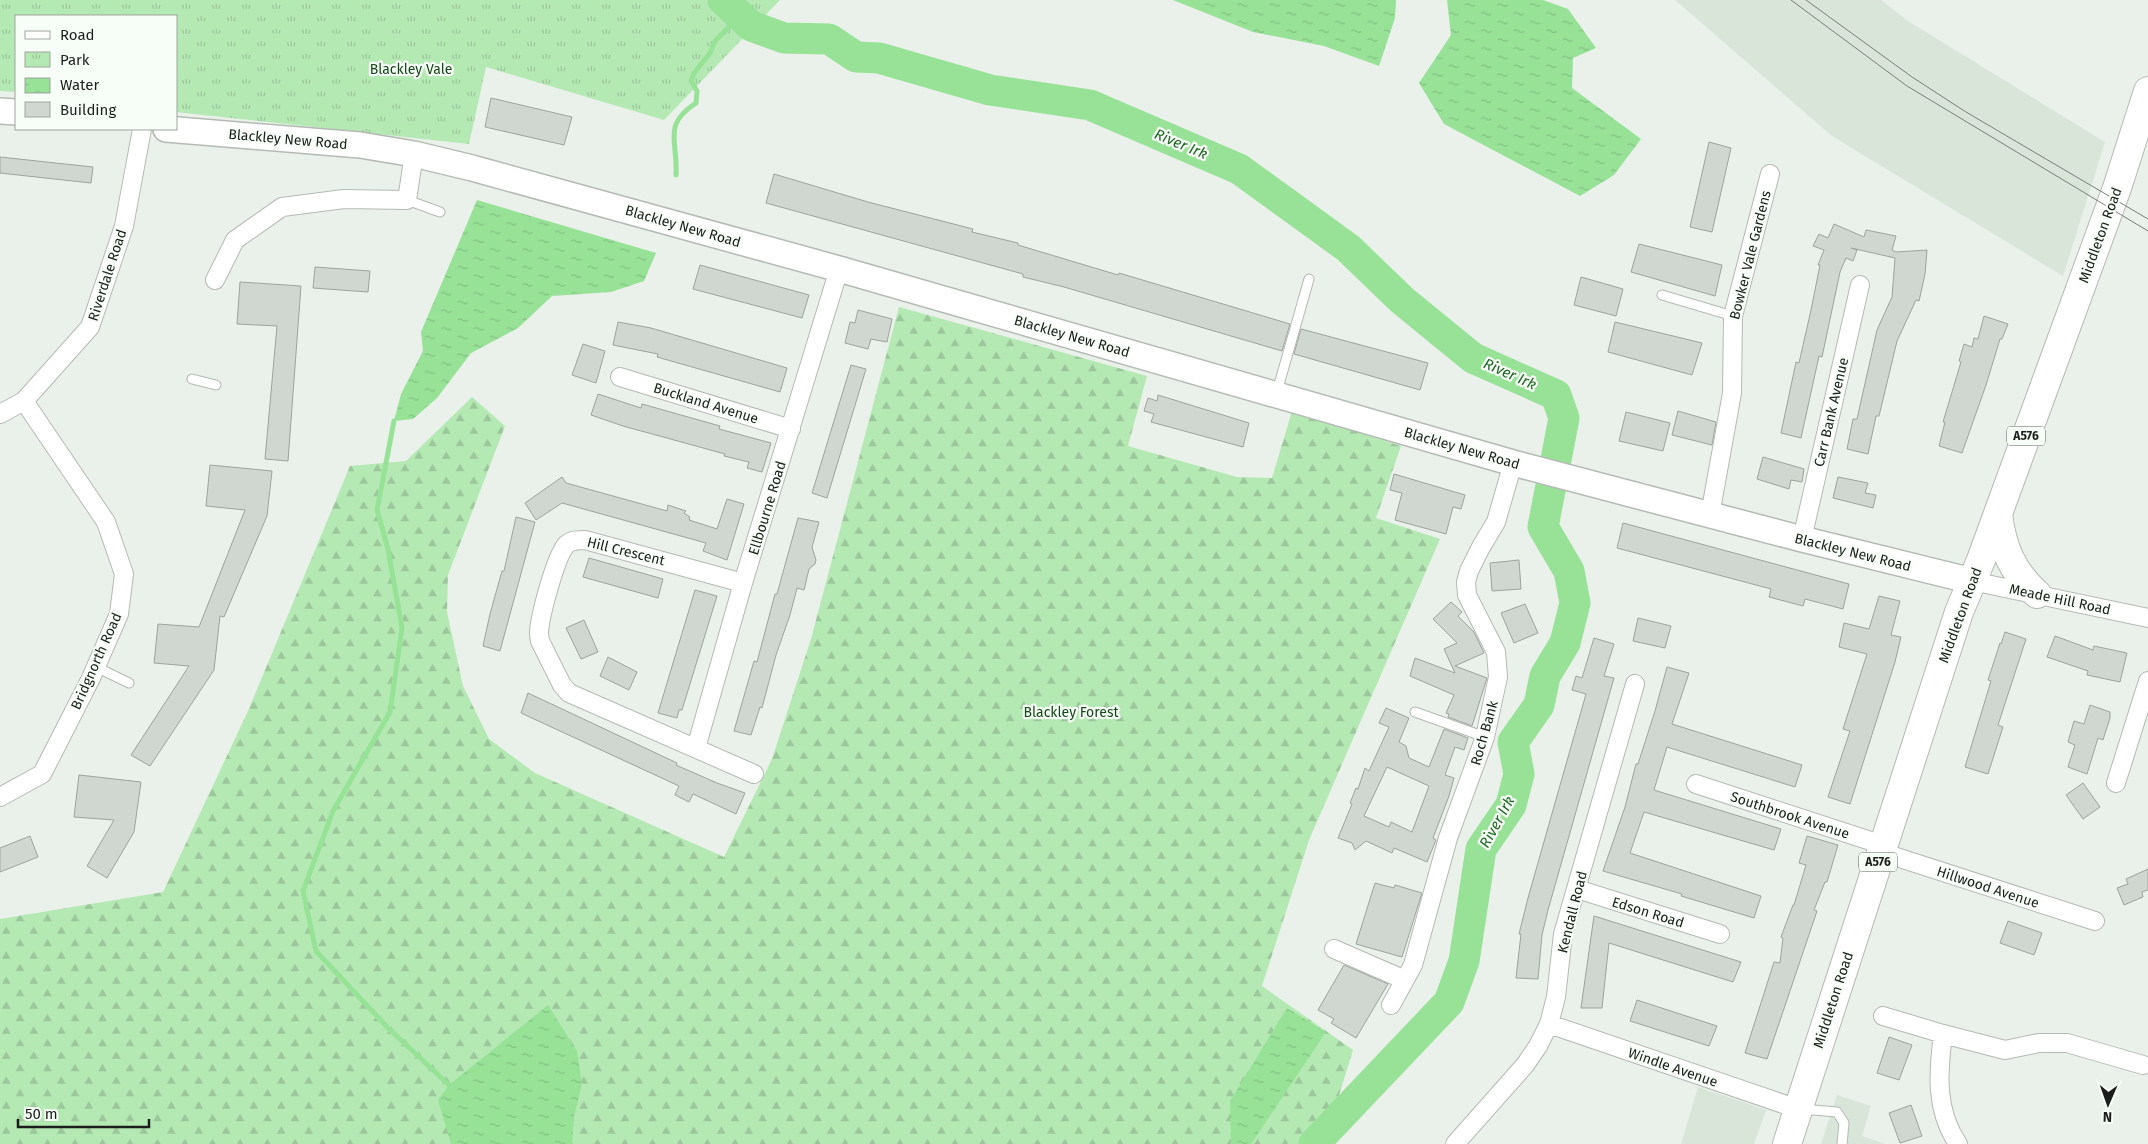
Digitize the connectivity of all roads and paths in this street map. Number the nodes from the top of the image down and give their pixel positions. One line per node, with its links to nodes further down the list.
1 (2148, 91): 24 (highway, Middleton Road / A576)
2 (0, 111): 3 (street)
3 (15, 112)
4 (142, 130): 20 (street, Riverdale Road)
5 (177, 130): 6 (street, Blackley New Road)
6 (414, 154): 8 (street); 10 (street, Blackley New Road)
7 (1770, 174): 15 (street, Bowker Vale Gardens)
8 (407, 200): 9 (lane); 12 (street)
9 (440, 212)
10 (839, 269): 19 (street, Blackley New Road); 22 (street, Ellbourne Road)
11 (1309, 279): 19 (lane)
12 (215, 280)
13 (1860, 285): 26 (street, Carr Bank Avenue)
14 (1662, 296): 15 (lane)
15 (1733, 316): 25 (street, Bowker Vale Gardens)
16 (620, 377): 22 (street, Buckland Avenue)
17 (192, 378): 18 (lane)
18 (216, 385)
19 (1276, 395): 23 (street, Blackley New Road)
20 (24, 401): 21 (street, Riverdale Road); 31 (street, Bridgnorth Road)
21 (0, 414)
22 (791, 429): 28 (street, Ellbourne Road)
23 (1513, 463): 25 (street, Blackley New Road); 36 (street, Roch Bank)
24 (1998, 513): 27 (highway, Middleton Road / A576); 29 (highway)
25 (1710, 515): 26 (street, Blackley New Road)
26 (1802, 539): 27 (street, Blackley New Road)
27 (1972, 581): 29 (street, Meade Hill Road); 42 (highway, Middleton Road / A576)
28 (743, 583): 37 (street, Ellbourne Road); 37 (street, Hill Crescent)
29 (2036, 594): 30 (street, Meade Hill Road)
30 (2148, 618)
31 (96, 667): 33 (lane); 41 (street, Bridgnorth Road)
32 (2148, 681): 39 (street)
33 (130, 683)
34 (1634, 684): 43 (street, Kendall Road)
35 (1415, 712): 36 (lane)
36 (1485, 737): 47 (street, Roch Bank)
37 (696, 748): 38 (street, Hill Crescent)
38 (754, 774)
39 (2116, 783)
40 (1696, 784): 42 (street, Southbrook Avenue)
41 (0, 797)
42 (1882, 848): 44 (street, Hillwood Avenue); 53 (highway, Middleton Road / A576)
43 (1576, 889): 45 (street, Edson Road); 50 (street, Kendall Road)
44 (2095, 921)
45 (1720, 934)
46 (1334, 949): 47 (street)
47 (1405, 980): 48 (street, Roch Bank)
48 (1391, 1005)
49 (1883, 1016): 51 (street)
50 (1549, 1024): 53 (street, Windle Avenue); 54 (street, Kendall Road)
51 (1943, 1034): 52 (street); 57 (street)
52 (2143, 1065)
53 (1798, 1109): 55 (highway, Middleton Road / A576); 56 (lane)
54 (1460, 1143)
55 (1787, 1144)
56 (1842, 1144)
57 (1958, 1144)

